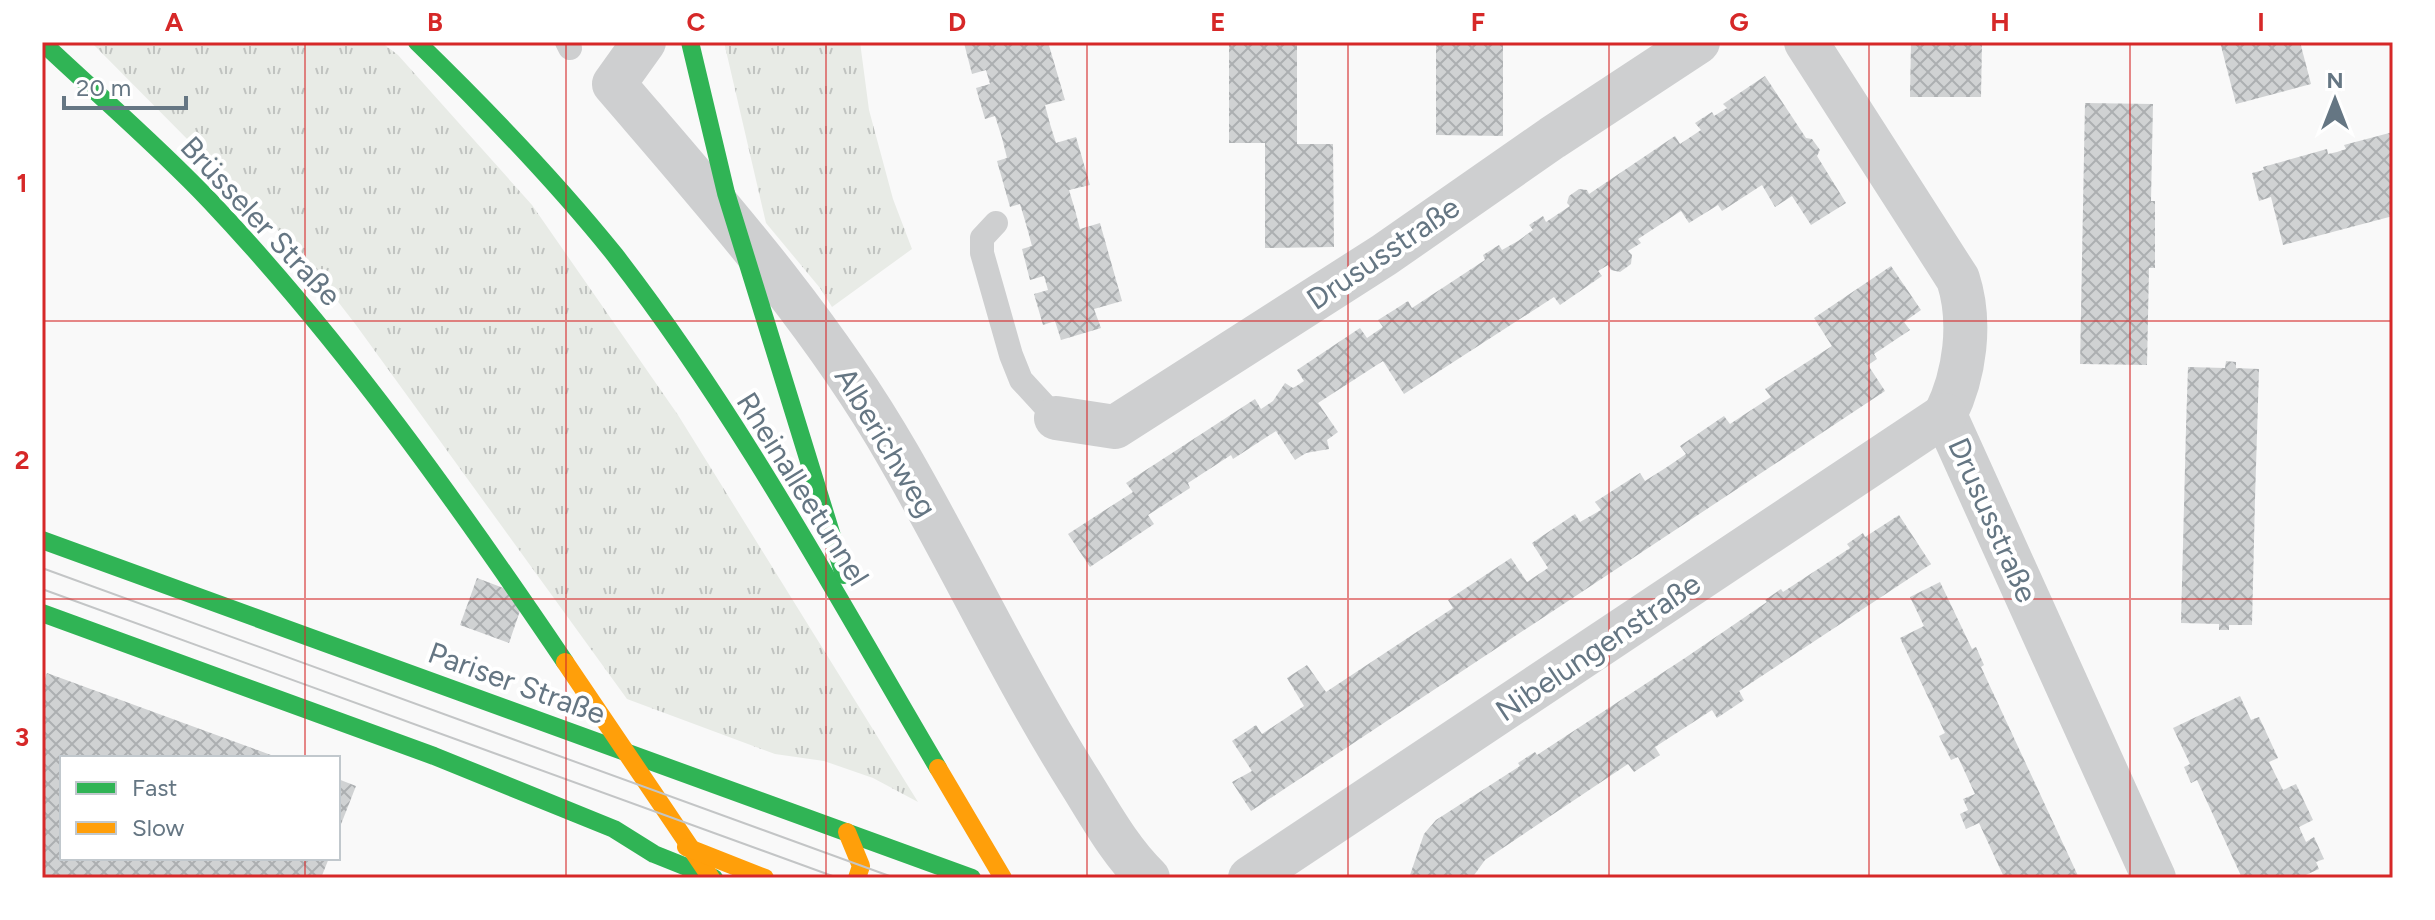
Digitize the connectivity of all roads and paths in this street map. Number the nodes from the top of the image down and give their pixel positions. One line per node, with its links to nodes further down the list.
1 (42, 42): 16 (main road, Brüsseler Straße)
2 (417, 42): 12 (main road, Rheinalleetunnel)
3 (644, 42): 15 (street, Alberichweg)
4 (690, 42): 12 (main road)
5 (1698, 42): 9 (street, Drususstraße)
6 (1806, 42): 8 (street, Drususstraße)
7 (996, 223): 9 (lane)
8 (1945, 415): 21 (street, Nibelungenstraße); 22 (street, Drususstraße)
9 (1056, 418)
10 (42, 540): 14 (main road, Pariser Straße)
11 (42, 613): 13 (main road)
12 (863, 639): 20 (main road, Rheinalleetunnel)
13 (614, 829): 16 (main road); 17 (main road)
14 (847, 832): 18 (main road); 19 (main road, Pariser Straße)
15 (1145, 876)
16 (712, 878)
17 (765, 878)
18 (857, 878)
19 (972, 878)
20 (1003, 878)
21 (1250, 878)
22 (2154, 878)

